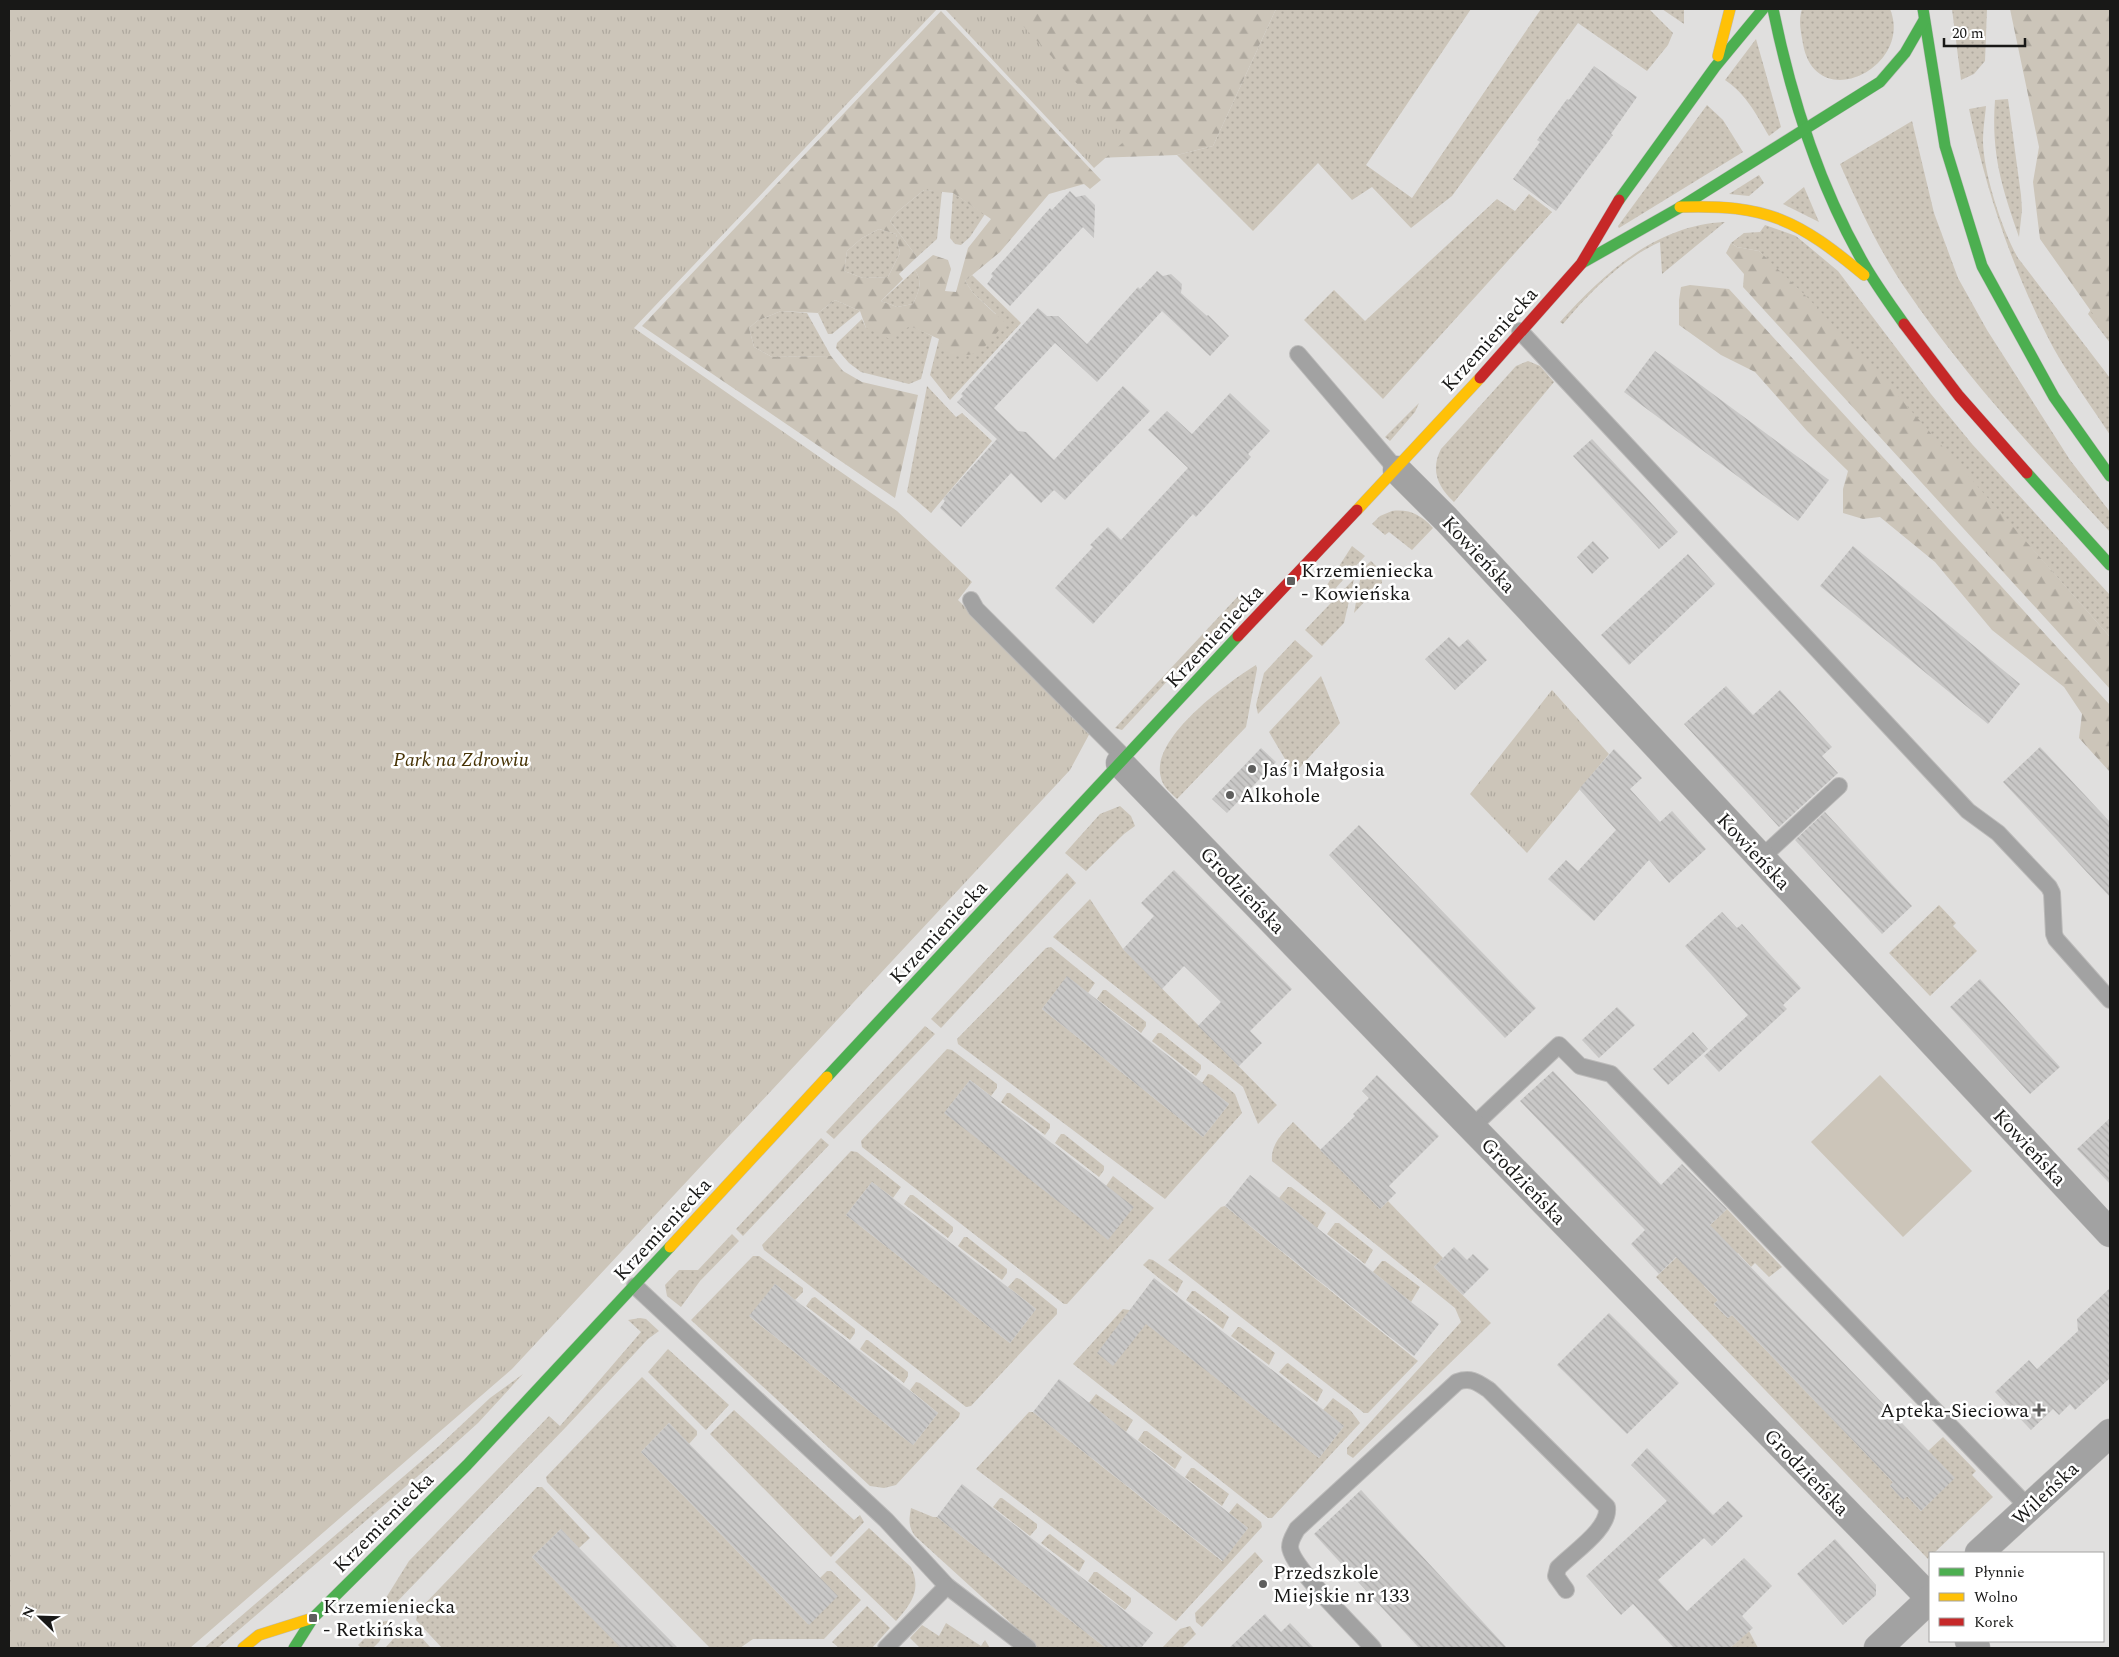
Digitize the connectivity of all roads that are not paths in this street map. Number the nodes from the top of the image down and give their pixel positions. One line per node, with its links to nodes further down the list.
1 (1730, 9): 6 (main road)
2 (1763, 9): 6 (main road, Krzemieniecka)
3 (1774, 9): 7 (main road)
4 (1916, 9): 5 (main road)
5 (1924, 14): 7 (main road, Krzemieniecka); 14 (main road)
6 (1715, 67): 9 (main road, Krzemieniecka)
7 (1805, 129): 8 (main road, Krzemieniecka); 10 (main road)
8 (1679, 208): 9 (main road, Krzemieniecka); 10 (main road)
9 (1581, 264): 11 (main road, Krzemieniecka)
10 (1878, 287): 15 (main road)
11 (1520, 331): 13 (main road, Krzemieniecka); 20 (lane)
12 (1298, 354): 13 (lane)
13 (1397, 470): 17 (main road, Krzemieniecka); 19 (street, Kowieńska)
14 (2110, 476)
15 (2110, 565)
16 (971, 600): 17 (lane)
17 (1123, 760): 21 (street, Grodzieńska); 23 (main road, Krzemieniecka)
18 (1839, 786): 19 (lane)
19 (1761, 858): 22 (street, Kowieńska)
20 (2110, 1000)
21 (1472, 1127): 25 (lane); 29 (street, Grodzieńska)
22 (2110, 1233)
23 (635, 1286): 27 (lane); 31 (main road, Krzemieniecka)
24 (2110, 1433): 25 (street, Wileńska)
25 (2029, 1508): 26 (street, Wileńska)
26 (1980, 1552)
27 (947, 1586): 34 (lane); 35 (lane)
28 (1566, 1590): 36 (lane)
29 (1929, 1598)
30 (1929, 1600): 37 (street)
31 (313, 1618): 32 (main road, Krzemieniecka); 33 (main road, Krzemieniecka)
32 (243, 1648)
33 (294, 1648)
34 (886, 1648)
35 (1028, 1648)
36 (1373, 1648)
37 (1878, 1648)

